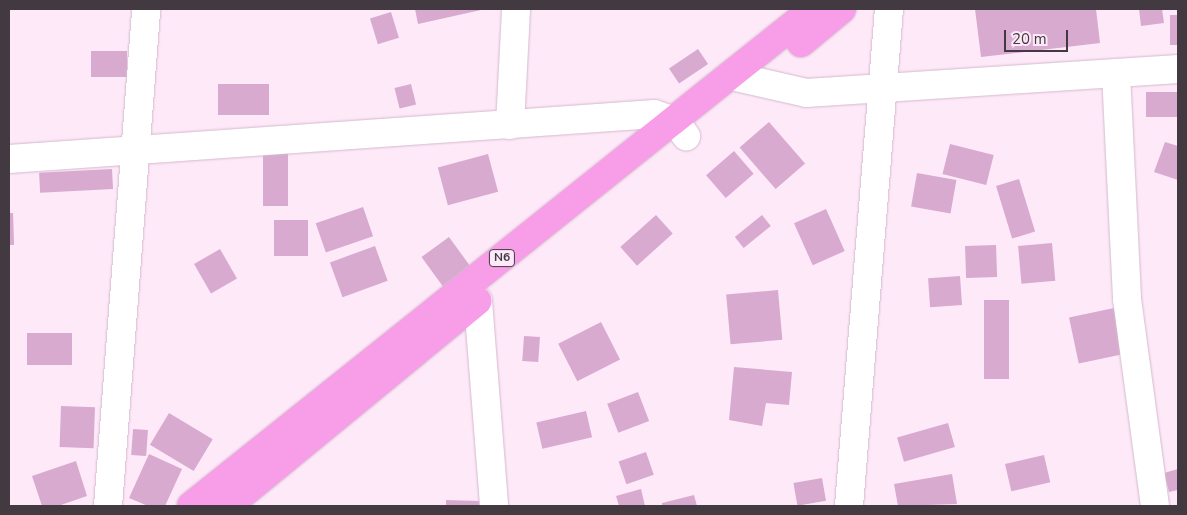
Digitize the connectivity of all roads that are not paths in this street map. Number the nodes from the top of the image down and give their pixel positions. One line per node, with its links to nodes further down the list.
1 (146, 9): 12 (street)
2 (516, 9): 10 (street)
3 (813, 9): 8 (highway, N6)
4 (842, 9): 8 (highway, N6)
5 (889, 9): 9 (street)
6 (1178, 69): 7 (street)
7 (1116, 73): 9 (street); 20 (street)
8 (742, 79): 9 (street); 11 (highway, N6)
9 (884, 90): 19 (street)
10 (510, 125): 11 (street); 12 (street)
11 (681, 128): 14 (highway, N6); 16 (highway, N6)
12 (137, 150): 13 (street); 15 (street)
13 (9, 159)
14 (478, 301): 17 (highway, N6); 18 (street)
15 (108, 506)
16 (191, 506)
17 (228, 506)
18 (494, 506)
19 (849, 506)
20 (1155, 506)

